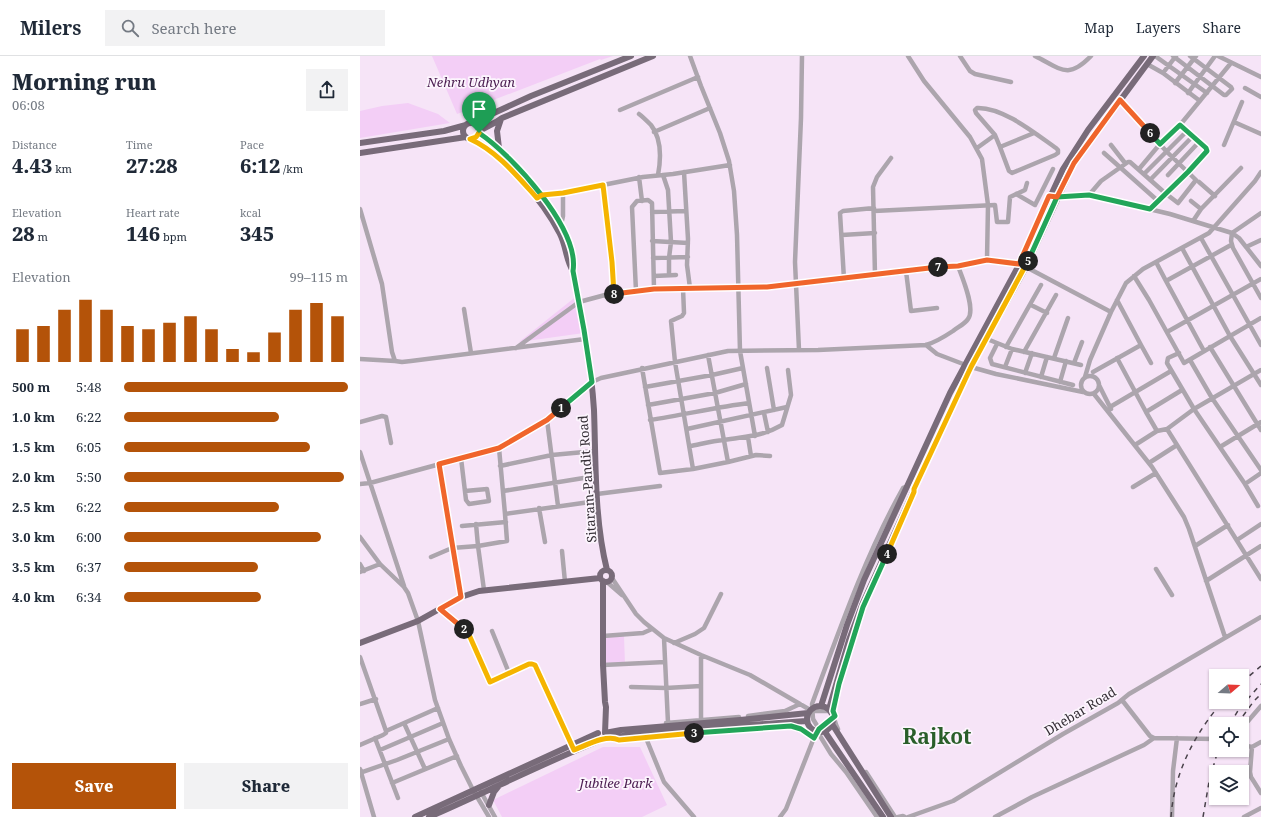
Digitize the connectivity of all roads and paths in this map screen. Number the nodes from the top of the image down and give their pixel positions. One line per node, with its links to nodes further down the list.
1 (631, 56): 42 (main road)
2 (653, 56): 40 (main road)
3 (690, 56): 23 (street)
4 (802, 56): 141 (street)
5 (908, 56): 60 (street)
6 (960, 56): 26 (street)
7 (1035, 56): 8 (street)
8 (1091, 56)
9 (1144, 56): 90 (main road)
10 (1154, 56): 16 (main road); 17 (street)
11 (1215, 56): 19 (street)
12 (1218, 56): 15 (street)
13 (1175, 57): 17 (street); 18 (street)
14 (1193, 57): 18 (street); 19 (street)
15 (1231, 63): 24 (street); 25 (street)
16 (1147, 64): 20 (street); 34 (main road)
17 (1168, 66): 20 (street); 21 (street)
18 (1187, 67): 21 (street); 22 (street)
19 (1206, 68): 22 (street); 25 (street)
20 (1163, 73): 27 (street)
21 (1181, 76): 27 (street); 28 (street)
22 (1200, 76): 28 (street); 29 (street)
23 (698, 77): 37 (street); 38 (street)
24 (1261, 77)
25 (1219, 78): 29 (street); 29 (street)
26 (1011, 82)
27 (1176, 83): 31 (street)
28 (1194, 84): 31 (street); 32 (street)
29 (1213, 86): 32 (street)
30 (1244, 88): 33 (street)
31 (1188, 93): 35 (street)
32 (1207, 93): 35 (street)
33 (1261, 97)
34 (1120, 100): 55 (street); 93 (main road)
35 (1200, 101): 44 (street)
36 (1242, 102): 41 (street)
37 (710, 108): 47 (street); 68 (street)
38 (620, 110)
39 (639, 114): 47 (street)
40 (502, 118): 46 (main road); 59 (main road)
41 (1234, 122): 49 (street); 57 (street)
42 (472, 123): 43 (main road); 46 (main road)
43 (466, 125): 52 (main road); 54 (main road)
44 (1180, 125): 45 (street); 55 (street)
45 (1187, 130): 51 (street); 61 (street)
46 (479, 132): 52 (main road); 59 (main road)
47 (654, 132): 77 (street)
48 (1034, 133): 50 (street); 58 (street); 58 (street)
49 (1261, 134)
50 (995, 135): 58 (street); 60 (street)
51 (1193, 136): 53 (street); 64 (street)
52 (468, 138): 62 (main road); 92 (main road, Sitaram-Pandit Road)
53 (1199, 142): 67 (street); 74 (street)
54 (360, 143)
55 (1160, 144): 61 (street); 72 (street)
56 (1111, 145): 66 (street)
57 (1224, 145)
58 (1000, 147)
59 (499, 148): 92 (main road)
60 (977, 148): 97 (street)
61 (1167, 152): 64 (street); 76 (street)
62 (360, 153)
63 (1104, 153): 69 (street)
64 (1173, 157): 67 (street); 80 (street)
65 (891, 158): 99 (street)
66 (1125, 163): 69 (street); 72 (street)
67 (1179, 163): 74 (street); 78 (street)
68 (730, 165): 73 (street); 145 (street)
69 (1119, 167): 89 (street); 94 (street)
70 (1241, 168): 91 (street)
71 (1053, 169): 87 (street)
72 (1139, 169): 76 (street)
73 (684, 172): 77 (street); 103 (street)
74 (1188, 172): 88 (street); 88 (street)
75 (1261, 172): 108 (street)
76 (1144, 174): 80 (street)
77 (661, 175): 79 (street); 102 (street)
78 (1168, 175)
79 (639, 177): 84 (street); 95 (street)
80 (1150, 180): 85 (street)
81 (1161, 182): 85 (street)
82 (1199, 182): 91 (street)
83 (1027, 183): 87 (street)
84 (603, 185): 86 (street); 148 (street)
85 (1157, 186): 88 (street)
86 (563, 193): 92 (street); 107 (street)
87 (1016, 194): 97 (street)
88 (1165, 194): 94 (street)
89 (1089, 195): 93 (street); 100 (street)
90 (1049, 196): 93 (street); 127 (main road)
91 (1215, 196): 101 (street)
92 (540, 197): 107 (main road); 130 (main road, Sitaram-Pandit Road)
93 (1057, 197): 127 (main road)
94 (1158, 200): 100 (street)
95 (642, 201): 104 (street); 147 (street)
96 (1191, 201): 101 (street)
97 (988, 205): 99 (street); 124 (street)
98 (360, 209): 191 (street)
99 (874, 209): 109 (street); 111 (street)
100 (1150, 209): 106 (street)
101 (1201, 209): 106 (street)
102 (669, 211): 103 (street); 104 (street); 115 (street)
103 (686, 211): 116 (street)
104 (652, 212): 114 (street)
105 (1261, 213): 110 (street)
106 (1193, 221): 108 (street)
107 (561, 225): 130 (main road)
108 (1213, 228): 110 (street); 112 (street)
109 (875, 233): 111 (street); 134 (street)
110 (1232, 233): 117 (street); 118 (street)
111 (842, 235): 137 (street)
112 (1201, 238): 119 (street); 121 (street)
113 (1261, 240): 118 (street)
114 (652, 241): 115 (street); 122 (street)
115 (671, 242): 116 (street); 123 (street)
116 (688, 243): 120 (street)
117 (1231, 245): 121 (street); 140 (street)
118 (1246, 247): 128 (street)
119 (1182, 248): 125 (street); 129 (street)
120 (688, 257): 123 (street); 144 (street)
121 (1212, 257): 129 (street); 150 (street)
122 (653, 258): 123 (street); 135 (street)
123 (669, 258): 132 (street)
124 (987, 260): 126 (street); 127 (street)
125 (1156, 262): 136 (street); 139 (street)
126 (958, 266): 131 (street); 170 (street)
127 (1022, 266): 158 (street); 167 (main road); 197 (main road)
128 (1261, 266)
129 (1192, 267): 139 (street); 155 (street)
130 (573, 271): 153 (main road, Sitaram-Pandit Road)
131 (906, 271): 134 (street); 156 (street)
132 (669, 275): 133 (street); 135 (street)
133 (676, 275)
134 (876, 275): 137 (street)
135 (654, 276): 146 (street)
136 (1134, 276): 152 (street); 164 (street)
137 (844, 279): 141 (street)
138 (1261, 279): 140 (street)
139 (1166, 281): 162 (street)
140 (1253, 284): 150 (street); 151 (street)
141 (795, 285): 145 (street); 177 (street)
142 (1041, 285): 154 (street)
143 (682, 288): 144 (street); 146 (street); 193 (street)
144 (690, 288): 145 (street)
145 (737, 288): 178 (street)
146 (654, 289): 147 (street)
147 (636, 291): 148 (street)
148 (613, 294): 153 (street)
149 (1056, 295): 159 (street)
150 (1234, 295): 155 (street); 163 (street)
151 (1261, 298)
152 (1117, 300): 158 (street); 171 (street)
153 (579, 302): 166 (main road, Sitaram-Pandit Road); 175 (street)
154 (1031, 305): 159 (street); 173 (street)
155 (1215, 306): 162 (street); 165 (street)
156 (937, 308)
157 (464, 309): 181 (street)
158 (1111, 312): 189 (street)
159 (1047, 313): 180 (street)
160 (1068, 318): 186 (street)
161 (1261, 318): 163 (street)
162 (1188, 321): 164 (street); 179 (street)
163 (1250, 324): 165 (street); 172 (street)
164 (1167, 332): 183 (street)
165 (1230, 336): 174 (street); 207 (street)
166 (585, 339): 175 (street); 211 (main road, Sitaram-Pandit Road)
167 (987, 339): 169 (street); 197 (main road)
168 (1082, 342): 194 (street)
169 (997, 344): 173 (street); 201 (street)
170 (926, 345): 177 (street); 197 (street)
171 (1141, 345): 187 (street); 195 (street)
172 (1261, 345)
173 (1006, 347): 176 (street)
174 (1210, 347): 179 (street); 218 (street)
175 (516, 348): 181 (street)
176 (1012, 349): 180 (street); 201 (street)
177 (800, 350): 178 (street)
178 (740, 351): 184 (street); 199 (street)
179 (1204, 351): 190 (street)
180 (1024, 352): 182 (street)
181 (471, 353): 191 (street)
182 (1032, 353): 185 (street); 205 (street)
183 (1179, 353): 190 (street); 204 (street)
184 (708, 355): 193 (street); 208 (street)
185 (1047, 357): 186 (street); 209 (street)
186 (1054, 358): 192 (street)
187 (1117, 358): 206 (street); 223 (street)
188 (360, 359): 191 (street)
189 (1090, 360): 206 (street); 210 (street)
190 (1190, 360): 226 (street)
191 (395, 361)
192 (1066, 361): 194 (street); 213 (street)
193 (674, 362): 198 (street); 212 (street)
194 (1074, 363): 196 (street)
195 (1150, 363)
196 (1081, 365)
197 (968, 366): 221 (street); 279 (main road); 343 (main road)
198 (642, 368): 211 (street); 219 (street)
199 (743, 368): 208 (street); 214 (street)
200 (767, 368): 233 (street)
201 (1005, 368): 205 (street)
202 (788, 370): 230 (street)
203 (1261, 370): 207 (street)
204 (1171, 371): 220 (street); 223 (street)
205 (1025, 373): 209 (street)
206 (1093, 374): 210 (street); 215 (street)
207 (1254, 374): 217 (street); 218 (street)
208 (712, 375): 212 (street); 222 (street)
209 (1041, 377): 213 (street)
210 (1085, 377): 221 (street)
211 (592, 382): 238 (street); 259 (main road, Sitaram-Pandit Road)
212 (678, 382): 219 (street); 225 (street)
213 (1060, 382): 216 (street)
214 (746, 384): 222 (street); 227 (street)
215 (1099, 384): 224 (street); 231 (street)
216 (1073, 385)
217 (1261, 385)
218 (1233, 386): 226 (street); 243 (street)
219 (645, 387): 228 (street)
220 (1182, 390): 232 (street); 234 (street)
221 (1083, 392): 224 (street)
222 (715, 393): 225 (street); 229 (street)
223 (1136, 393): 231 (street); 234 (street)
224 (1094, 394): 240 (street)
225 (681, 398): 228 (street); 236 (street)
226 (1212, 398): 232 (street); 250 (street)
227 (749, 403): 229 (street); 237 (street)
228 (648, 405): 239 (street)
229 (718, 407): 236 (street); 242 (street)
230 (787, 407): 233 (street); 248 (street)
231 (1110, 407): 240 (street)
232 (1194, 409): 245 (street); 257 (street)
233 (774, 410): 235 (street)
234 (1146, 412): 247 (street)
235 (764, 413): 237 (street); 248 (street)
236 (684, 415): 239 (street); 244 (street)
237 (752, 416): 242 (street); 249 (street)
238 (547, 420): 258 (street); 261 (street)
239 (650, 420): 269 (street)
240 (1116, 421): 254 (street)
241 (360, 422): 253 (street)
242 (720, 423): 244 (street); 252 (street)
243 (1259, 423): 246 (street); 250 (street)
244 (687, 429): 256 (street)
245 (1167, 429): 247 (street); 255 (street)
246 (1261, 430)
247 (1157, 431): 254 (street)
248 (768, 432): 249 (street)
249 (756, 436): 251 (street)
250 (1238, 436): 257 (street); 270 (street)
251 (748, 437): 252 (street); 262 (street)
252 (723, 440): 256 (street); 265 (street)
253 (391, 442)
254 (1135, 445): 266 (street)
255 (1177, 445): 266 (street); 290 (street)
256 (690, 446): 269 (street)
257 (1220, 447): 276 (street)
258 (499, 448): 264 (street); 268 (street)
259 (595, 451): 261 (street); 272 (main road, Sitaram-Pandit Road)
260 (360, 452): 274 (street)
261 (552, 455): 268 (street); 273 (street)
262 (750, 456): 263 (street); 265 (street)
263 (770, 456)
264 (461, 458): 267 (street); 280 (street)
265 (728, 462): 269 (street)
266 (1149, 463): 271 (street)
267 (439, 464): 274 (street); 298 (street)
268 (500, 466): 281 (street)
269 (693, 469)
270 (1261, 472): 276 (street)
271 (1156, 473): 278 (street); 296 (street)
272 (596, 476): 273 (street); 282 (main road, Sitaram-Pandit Road)
273 (555, 482): 281 (street); 283 (street)
274 (370, 483): 275 (street); 312 (street)
275 (360, 484)
276 (1245, 484): 284 (street)
277 (660, 486): 282 (street)
278 (1132, 487)
279 (906, 488): 340 (main road); 344 (street)
280 (465, 491): 280 (street)
281 (503, 491): 286 (street)
282 (597, 497): 283 (street); 306 (main road, Sitaram-Pandit Road)
283 (558, 506): 285 (street)
284 (1258, 506)
285 (539, 508): 286 (street); 294 (street)
286 (505, 514): 287 (street)
287 (506, 522): 288 (street); 295 (street)
288 (476, 524): 291 (street); 295 (street)
289 (1261, 524): 293 (street)
290 (1228, 525): 293 (street); 296 (street)
291 (462, 526)
292 (360, 537): 303 (street)
293 (1237, 540): 300 (street)
294 (545, 542)
295 (478, 546): 298 (street); 313 (street)
296 (1194, 546): 310 (street)
297 (1261, 546): 300 (street)
298 (452, 548): 301 (street); 317 (street)
299 (562, 551): 311 (street)
300 (1246, 555): 308 (street); 310 (street)
301 (431, 557)
302 (360, 564): 305 (street)
303 (380, 564): 305 (street); 312 (street)
304 (1156, 569): 315 (street)
305 (362, 571)
306 (605, 571): 307 (main road); 309 (main road)
307 (612, 578): 309 (main road); 316 (street)
308 (1261, 580)
309 (603, 581): 311 (main road); 316 (street); 323 (main road)
310 (1206, 581): 325 (street)
311 (565, 582): 313 (main road)
312 (404, 587): 320 (street)
313 (484, 590): 317 (main road)
314 (721, 594): 327 (street)
315 (1172, 595)
316 (623, 596): 321 (street)
317 (461, 597): 318 (main road)
318 (440, 609): 320 (main road); 332 (street)
319 (1261, 617): 325 (street, Dhebar Road)
320 (418, 621): 326 (main road); 342 (street)
321 (652, 629): 323 (street); 324 (street)
322 (492, 631): 332 (street)
323 (602, 636): 331 (main road)
324 (664, 638): 327 (street); 330 (street)
325 (1224, 638): 337 (street, Dhebar Road)
326 (360, 643)
327 (674, 643): 328 (street)
328 (701, 655): 333 (street); 339 (street)
329 (360, 657): 336 (street)
330 (665, 662): 331 (street); 335 (street)
331 (603, 665): 357 (main road)
332 (509, 673): 369 (street)
333 (700, 686): 335 (street); 346 (street)
334 (631, 687): 335 (street)
335 (666, 688): 351 (street)
336 (376, 699): 338 (street); 354 (street)
337 (1122, 700): 362 (street); 396 (street, Dhebar Road)
338 (360, 704)
339 (800, 704): 344 (street); 346 (street)
340 (821, 706): 343 (main road); 344 (main road)
341 (1261, 706): 347 (street)
342 (438, 708): 349 (street); 350 (street)
343 (831, 710): 344 (street); 345 (street); 352 (main road)
344 (810, 712): 348 (main road); 353 (street); 355 (main road)
345 (835, 716): 353 (street); 394 (street)
346 (701, 720): 351 (street)
347 (1249, 720)
348 (806, 721): 353 (main road); 355 (main road)
349 (404, 722): 354 (street); 358 (street)
350 (443, 723): 358 (street); 364 (street)
351 (668, 723): 356 (street)
352 (832, 724): 353 (main road); 393 (main road)
353 (822, 730): 361 (street); 391 (street); 392 (main road)
354 (386, 731): 359 (street)
355 (622, 733): 356 (main road)
356 (613, 734): 357 (main road); 360 (street)
357 (602, 735): 369 (main road)
358 (411, 737): 371 (street); 372 (street)
359 (375, 738): 367 (street); 371 (street)
360 (646, 738): 361 (street); 389 (street)
361 (814, 738): 390 (street)
362 (1154, 738): 363 (street); 397 (street)
363 (1177, 738): 365 (street); 398 (street)
364 (449, 739): 372 (street); 373 (street)
365 (1209, 739)
366 (1261, 742): 370 (street)
367 (360, 745)
368 (1249, 746): 370 (street)
369 (573, 747): 378 (main road); 379 (main road)
370 (1252, 747): 380 (street)
371 (380, 750): 374 (street)
372 (417, 751): 374 (street); 375 (street)
373 (457, 756): 375 (street); 379 (street)
374 (386, 764): 376 (street); 377 (street)
375 (425, 769): 377 (street)
376 (360, 772): 384 (street)
377 (392, 783): 381 (street)
378 (499, 786): 379 (main road); 382 (main road)
379 (476, 791): 382 (street); 385 (main road); 386 (main road); 387 (street)
380 (1261, 793)
381 (398, 798)
382 (489, 805): 388 (street)
383 (1261, 808): 399 (street)
384 (374, 817)
385 (414, 817)
386 (429, 817)
387 (489, 817)
388 (496, 817)
389 (694, 817)
390 (780, 817)
391 (877, 817)
392 (883, 817)
393 (891, 817)
394 (895, 817)
395 (898, 817): 396 (street, Dhebar Road)
396 (907, 817)
397 (995, 817)
398 (1172, 817)
399 (1244, 817)

